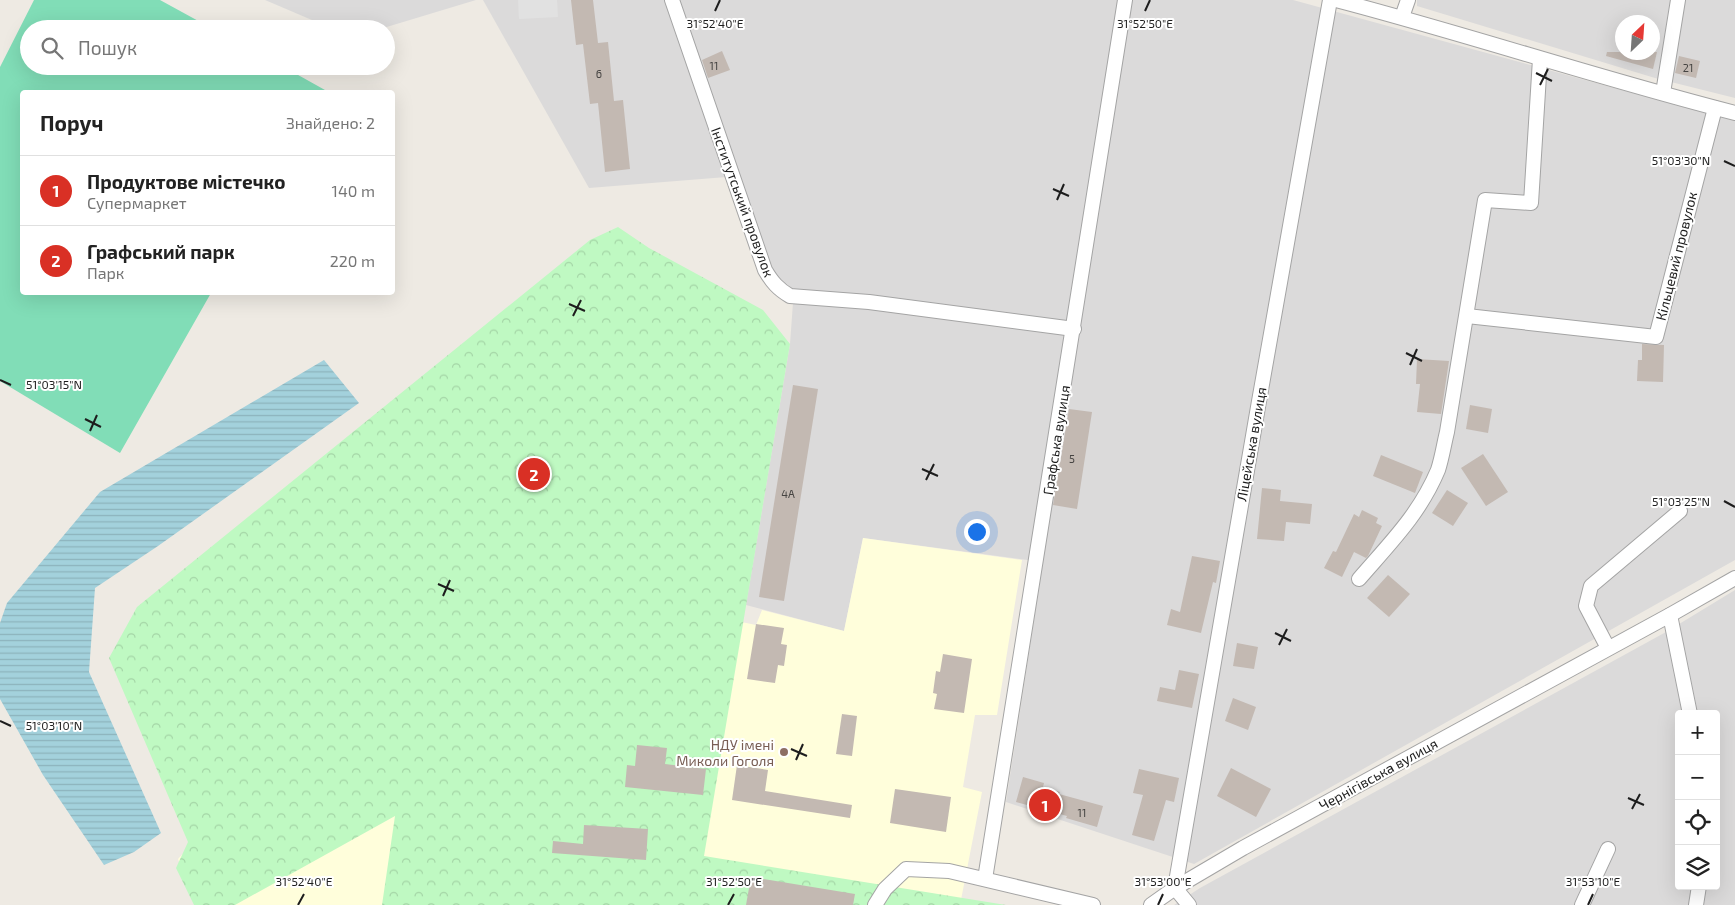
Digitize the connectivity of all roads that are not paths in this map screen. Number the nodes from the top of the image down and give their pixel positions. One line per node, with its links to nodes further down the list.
1 (672, 0): 13 (street, Інститутський провулок)
2 (1126, 0): 13 (street, Графська вулиця)
3 (1330, 0): 22 (street, Ліцейська вулиця)
4 (1336, 0): 7 (street)
5 (1408, 0): 7 (street)
6 (1678, 0): 9 (street)
7 (1402, 17): 8 (street)
8 (1540, 59): 9 (street); 12 (street)
9 (1663, 93): 10 (street)
10 (1715, 108): 11 (street); 12 (street, Кільцевий провулок)
11 (1735, 112)
12 (1468, 316): 16 (street)
13 (1074, 329): 21 (street, Графська вулиця)
14 (1680, 511): 18 (street)
15 (1735, 578): 17 (street, Чернігівська вулиця)
16 (1359, 579)
17 (1670, 615): 18 (street, Чернігівська вулиця); 19 (street)
18 (1608, 648): 22 (street, Чернігівська вулиця)
19 (1689, 710)
20 (1608, 849): 28 (street)
21 (986, 879): 24 (street); 25 (street)
22 (1175, 888): 26 (street, Чернігівська вулиця); 27 (street)
23 (1698, 890): 29 (street)
24 (875, 905)
25 (1093, 905)
26 (1151, 905)
27 (1189, 905)
28 (1582, 905)
29 (1696, 905)

